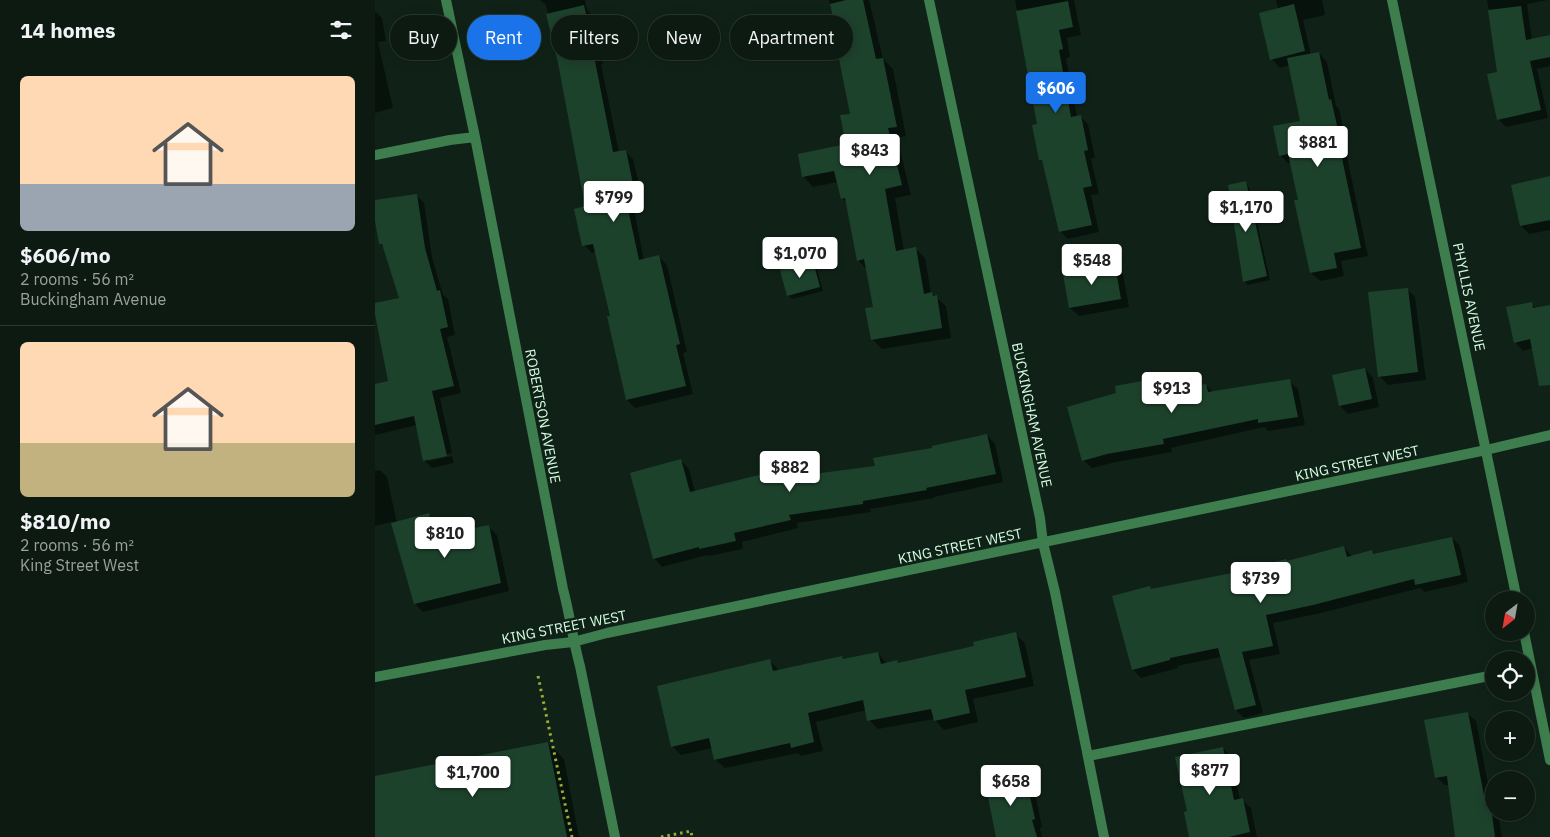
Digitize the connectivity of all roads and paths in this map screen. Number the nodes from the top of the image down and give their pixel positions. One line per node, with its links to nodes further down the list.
1 (446, 0): 4 (street, ROBERTSON AVENUE)
2 (929, 0): 8 (street, BUCKINGHAM AVENUE)
3 (1393, 0): 7 (street, PHYLLIS AVENUE)
4 (475, 137): 5 (street); 10 (street, ROBERTSON AVENUE)
5 (375, 155)
6 (1550, 435): 7 (street, KING STREET WEST)
7 (1486, 450): 8 (street, KING STREET WEST); 9 (street, PHYLLIS AVENUE)
8 (1043, 543): 10 (street, KING STREET WEST); 15 (street, BUCKINGHAM AVENUE)
9 (1515, 591)
10 (573, 642): 13 (street, KING STREET WEST); 18 (street, ROBERTSON AVENUE)
11 (538, 676): 17 (path)
12 (1485, 677): 15 (street)
13 (375, 678)
14 (1535, 695): 16 (street)
15 (1088, 756): 21 (street, BUCKINGHAM AVENUE)
16 (1550, 760)
17 (572, 837)
18 (615, 837)
19 (661, 837): 20 (path)
20 (692, 837)
21 (1104, 837)

